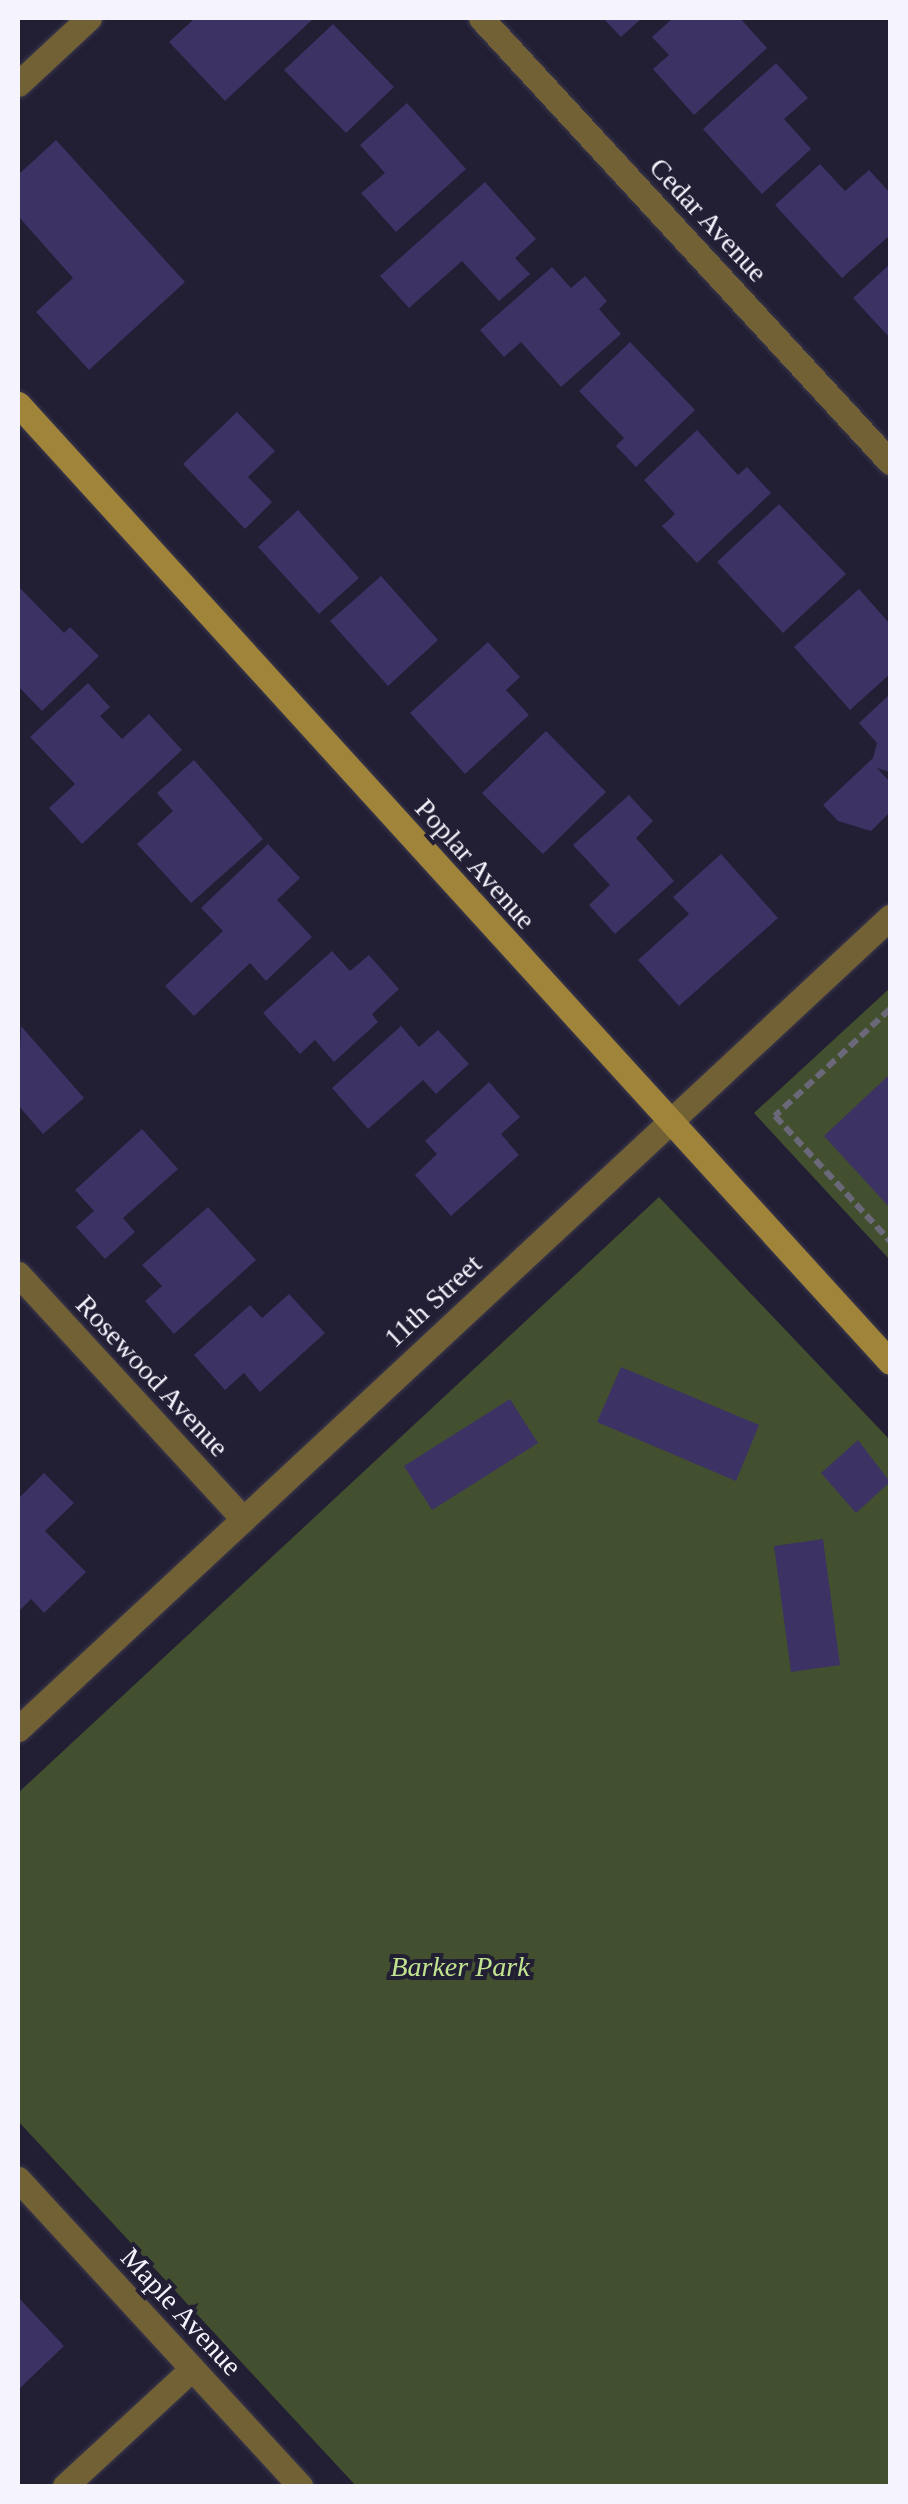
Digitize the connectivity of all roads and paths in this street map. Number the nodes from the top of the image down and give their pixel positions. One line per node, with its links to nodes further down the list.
1 (89, 18): 3 (street)
2 (481, 18): 5 (street, Cedar Avenue)
3 (18, 84)
4 (18, 404): 8 (main road, Poplar Avenue)
5 (890, 462)
6 (890, 917): 8 (street, 11th Street)
7 (890, 1010): 9 (path)
8 (668, 1122): 11 (main road, Poplar Avenue); 12 (street, 11th Street)
9 (890, 1240)
10 (18, 1274): 12 (street, Rosewood Avenue)
11 (890, 1362)
12 (243, 1519): 13 (street, 11th Street)
13 (18, 1729)
14 (18, 2178): 15 (street, Maple Avenue)
15 (192, 2369): 16 (street); 17 (street, Maple Avenue)
16 (65, 2486)
17 (300, 2486)

